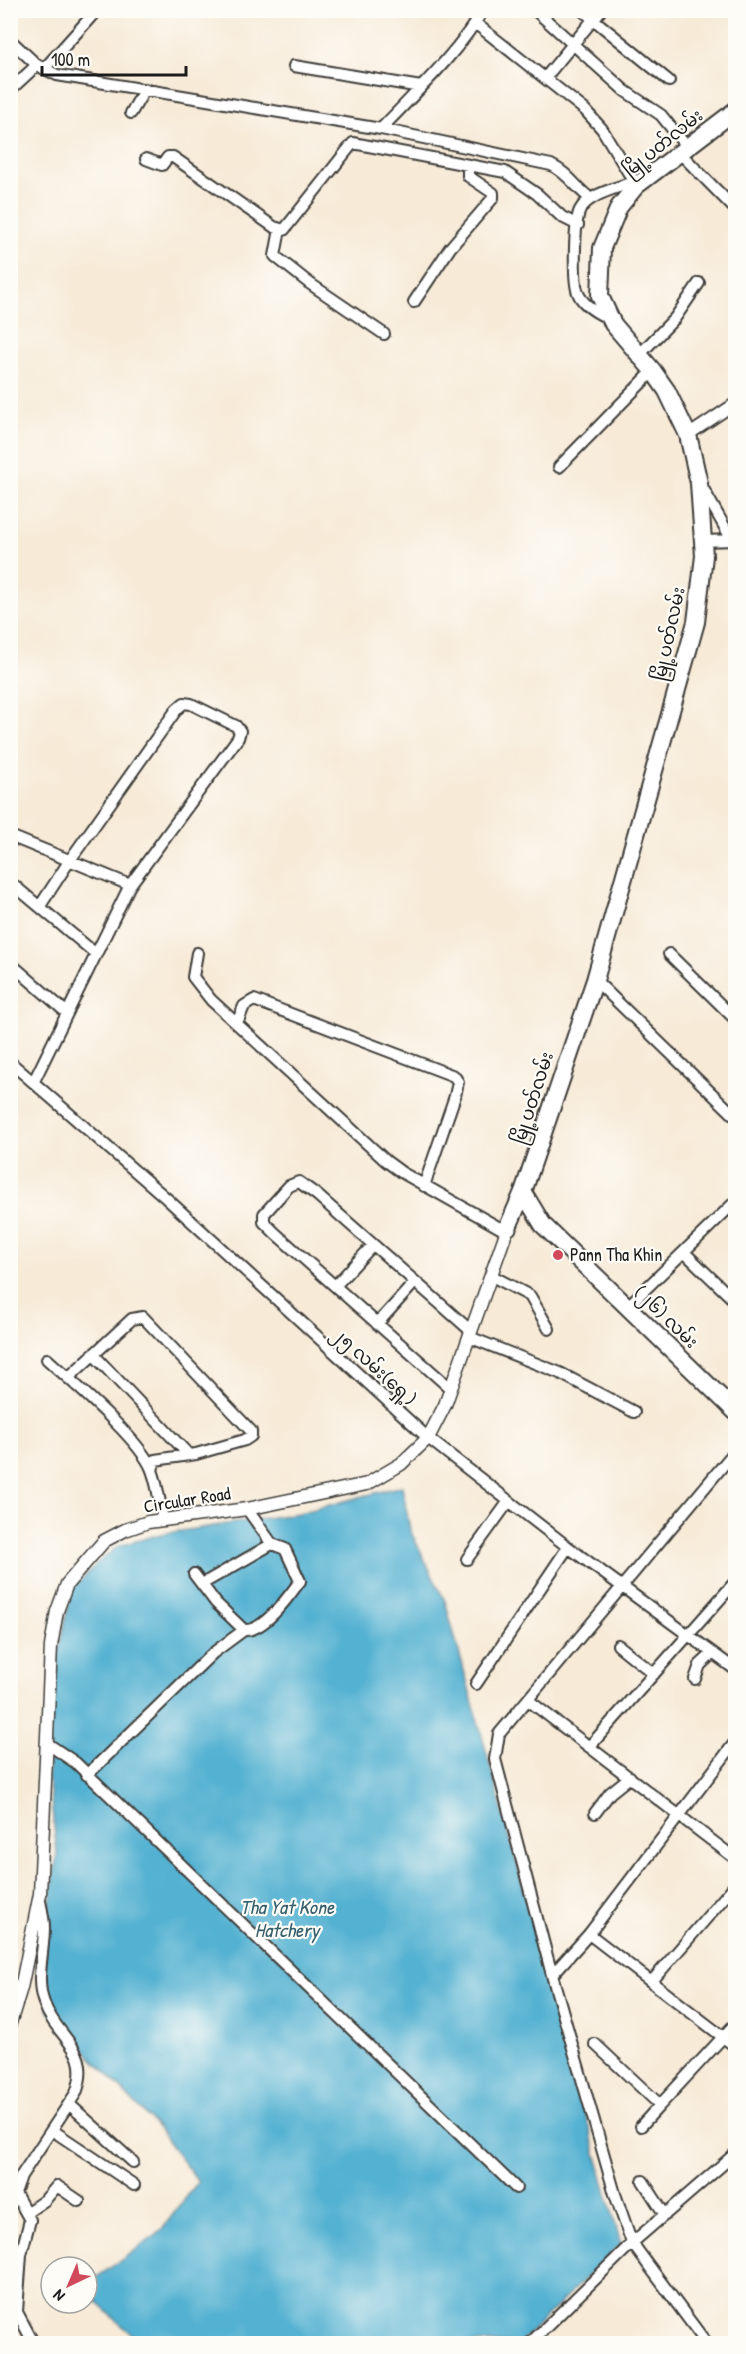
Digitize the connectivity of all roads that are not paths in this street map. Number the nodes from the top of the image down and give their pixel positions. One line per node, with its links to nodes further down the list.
1 (97, 10): 10 (street)
2 (483, 10): 6 (street)
3 (535, 10): 8 (street)
4 (582, 10): 5 (street)
5 (598, 15): 8 (street); 12 (street)
6 (475, 23): 11 (street); 13 (street)
7 (10, 40): 10 (street)
8 (573, 45): 11 (street); 19 (street)
9 (294, 66): 13 (street)
10 (40, 67): 14 (street); 15 (street)
11 (545, 78): 23 (street)
12 (669, 81)
13 (421, 87): 18 (street)
14 (145, 89): 17 (street); 18 (street)
15 (10, 90)
16 (735, 110): 19 (main road, မြို့ပတ်လမ်း)
17 (131, 112)
18 (381, 129): 24 (street)
19 (682, 149): 22 (main road, မြို့ပတ်လမ်း); 25 (street)
20 (146, 159): 27 (street)
21 (468, 165): 26 (street); 27 (street); 29 (street)
22 (651, 175): 23 (street); 30 (main road, မြို့ပတ်လမ်း)
23 (634, 182): 24 (street)
24 (591, 199): 26 (street)
25 (735, 210)
26 (578, 225): 30 (street)
27 (280, 229): 31 (street)
28 (699, 283): 32 (street)
29 (414, 302)
30 (610, 319): 32 (main road, မြို့ပတ်လမ်း)
31 (384, 334)
32 (639, 354): 33 (main road, မြို့ပတ်လမ်း)
33 (653, 370): 35 (main road, မြို့ပတ်လမ်း); 36 (street)
34 (735, 403): 35 (street)
35 (688, 435): 37 (main road, မြို့ပတ်လမ်း)
36 (559, 467)
37 (699, 483): 38 (street); 39 (main road, မြို့ပတ်လမ်း)
38 (734, 540): 39 (street)
39 (702, 541): 49 (main road, မြို့ပတ်လမ်း)
40 (10, 836): 41 (street)
41 (70, 860): 43 (street); 43 (street); 44 (street)
42 (10, 882): 44 (street)
43 (130, 885): 46 (street)
44 (40, 906): 46 (street)
45 (197, 953): 52 (street)
46 (96, 954): 50 (street)
47 (669, 954): 51 (street)
48 (10, 963): 50 (street)
49 (595, 980): 55 (street); 57 (main road, မြို့ပတ်လမ်း)
50 (68, 1013): 54 (street)
51 (735, 1020)
52 (237, 1023): 56 (street); 56 (street)
53 (10, 1062): 54 (street, ၂၅ လမ်း(ရှေ့))
54 (34, 1081): 77 (street, ၂၅ လမ်း(ရှေ့))
55 (735, 1117)
56 (424, 1186): 60 (street)
57 (523, 1192): 59 (main road, (၂၆) လမ်း); 60 (main road, မြို့ပတ်လမ်း)
58 (734, 1206): 62 (street)
59 (543, 1225): 60 (main road); 67 (main road, (၂၆) လမ်း)
60 (508, 1229): 63 (street, Circular Road)
61 (373, 1245): 64 (street); 65 (street); 65 (street)
62 (684, 1252): 66 (street); 67 (street)
63 (492, 1276): 69 (street); 70 (street, Circular Road)
64 (415, 1282): 68 (street); 70 (street)
65 (335, 1286): 68 (street)
66 (735, 1302)
67 (628, 1306): 76 (main road, (၂၆) လမ်း)
68 (377, 1324): 74 (street)
69 (549, 1329)
70 (470, 1334): 74 (street, Circular Road); 75 (street)
71 (93, 1354): 73 (street); 79 (street); 79 (street)
72 (47, 1359): 73 (street)
73 (68, 1378): 80 (street)
74 (451, 1389): 77 (street, Circular Road)
75 (634, 1412)
76 (735, 1412)
77 (428, 1438): 81 (street, ၂၅ လမ်း(ရှေ့)); 82 (street, Circular Road)
78 (735, 1450): 90 (street)
79 (187, 1453): 80 (street)
80 (152, 1470): 83 (street)
81 (509, 1501): 85 (street, ၂၅ လမ်း(ရှေ့)); 86 (street)
82 (247, 1509): 83 (street, Circular Road); 84 (street)
83 (163, 1520): 101 (street, Circular Road)
84 (272, 1544): 89 (street); 91 (street)
85 (568, 1546): 90 (street, ၂၅ လမ်း(ရှေ့)); 98 (street)
86 (467, 1559)
87 (194, 1574): 89 (street)
88 (735, 1581): 92 (street)
89 (202, 1584): 91 (street)
90 (622, 1584): 92 (street, ၂၅ လမ်း(ရှေ့)); 99 (street)
91 (244, 1630): 103 (street)
92 (689, 1636): 94 (street, ၂၅ လမ်း(ရှေ့)); 96 (street)
93 (618, 1645): 96 (street)
94 (713, 1653): 95 (street, ၂၅ လမ်း(ရှေ့)); 97 (street)
95 (735, 1670)
96 (654, 1674): 102 (street)
97 (694, 1679)
98 (476, 1684)
99 (528, 1700): 102 (street); 111 (street)
100 (735, 1741): 106 (street)
101 (48, 1744): 103 (street); 109 (street, Circular Road)
102 (590, 1746): 104 (street)
103 (87, 1775): 127 (street)
104 (630, 1777): 105 (street); 106 (street)
105 (595, 1813)
106 (677, 1814): 107 (street); 110 (street)
107 (735, 1859)
108 (735, 1884): 112 (street)
109 (40, 1894): 113 (street, Circular Road); 119 (street)
110 (589, 1934): 111 (street); 112 (street)
111 (552, 1975): 131 (street)
112 (652, 1981): 116 (street)
113 (16, 1986): 114 (street, Circular Road)
114 (10, 2023)
115 (735, 2023): 116 (street)
116 (724, 2037): 118 (street); 120 (street)
117 (595, 2044): 120 (street)
118 (735, 2047)
119 (69, 2104): 122 (street); 124 (street)
120 (660, 2105): 121 (street)
121 (641, 2126)
122 (52, 2130): 126 (street); 129 (street)
123 (735, 2153): 130 (street)
124 (133, 2162)
125 (643, 2181): 130 (street)
126 (134, 2185)
127 (516, 2188)
128 (79, 2201): 129 (street)
129 (26, 2213): 132 (street)
130 (665, 2215): 131 (street)
131 (632, 2243): 133 (street); 134 (street)
132 (34, 2343)
133 (529, 2343)
134 (707, 2343)

